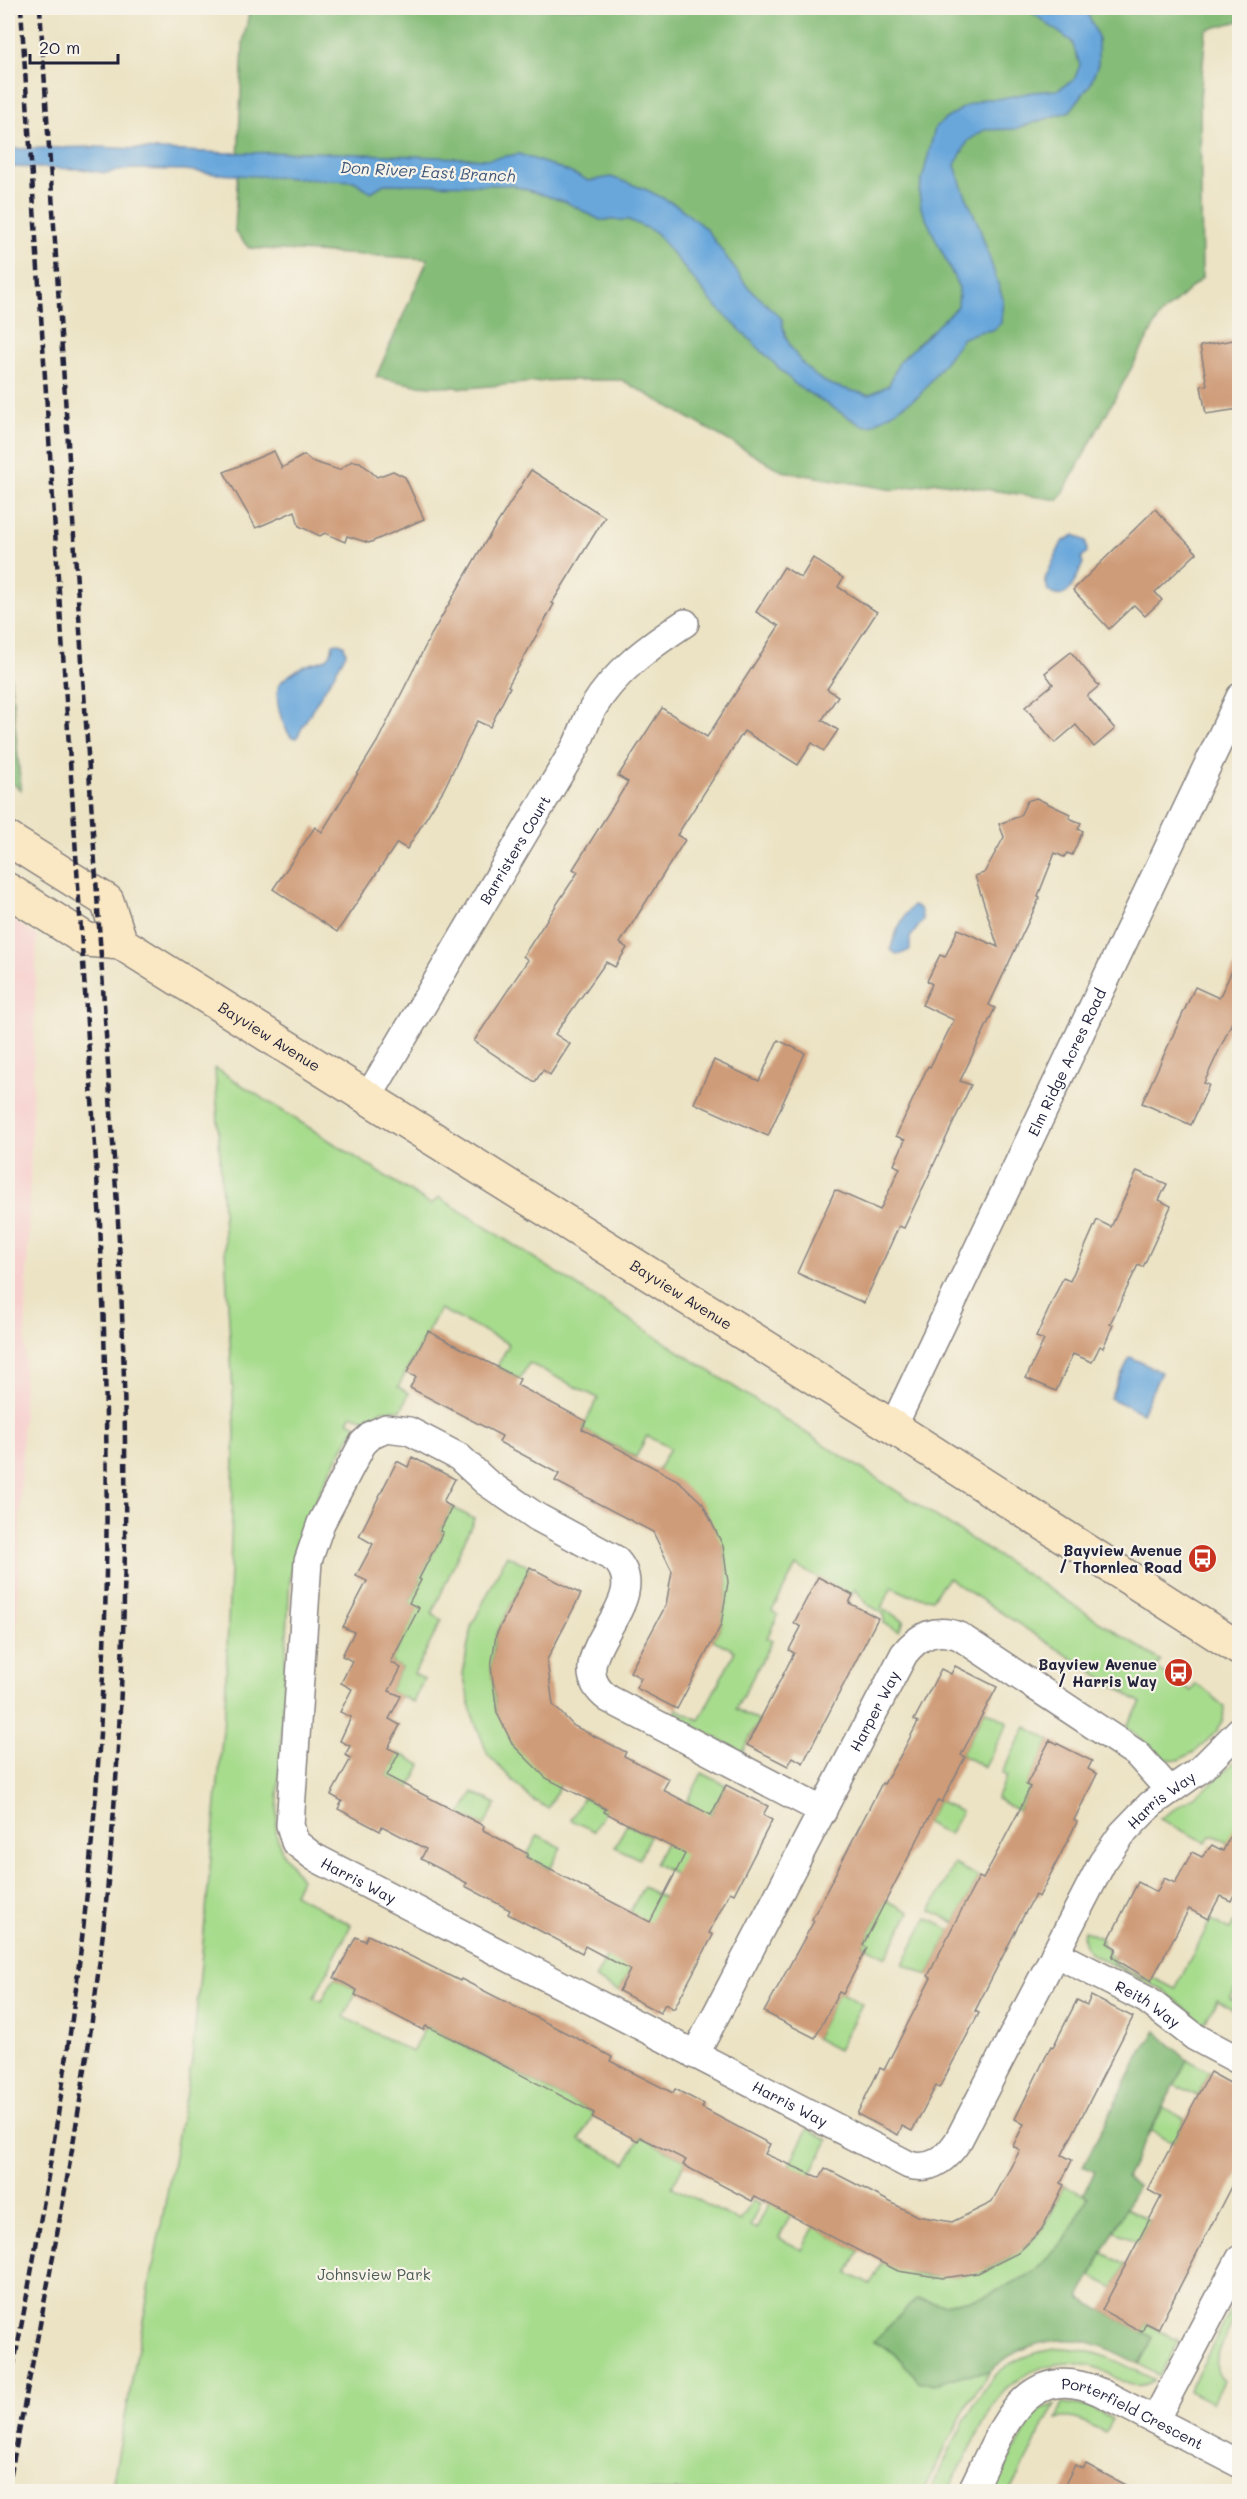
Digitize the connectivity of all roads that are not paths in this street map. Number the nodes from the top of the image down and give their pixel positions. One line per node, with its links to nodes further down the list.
1 (685, 623): 6 (street, Barristers Court)
2 (1239, 697): 7 (street, Elm Ridge Acres Road)
3 (8, 839): 5 (main road)
4 (8, 890): 5 (main road, Bayview Avenue)
5 (121, 943): 6 (main road, Bayview Avenue)
6 (367, 1099): 7 (main road, Bayview Avenue)
7 (894, 1427): 8 (main road, Bayview Avenue)
8 (1239, 1649)
9 (1239, 1730): 10 (street, Harris Way)
10 (1169, 1790): 11 (street, Harper Way); 12 (street, Harris Way)
11 (823, 1811): 13 (street, Harper Way); 13 (street, Harris Way)
12 (1055, 1953): 13 (street, Harris Way); 14 (street, Reith Way)
13 (695, 2055)
14 (1239, 2061)
15 (1239, 2259): 16 (street)
16 (1155, 2420): 17 (street, Porterfield Crescent); 18 (street, Porterfield Crescent)
17 (1239, 2464)
18 (971, 2492)

